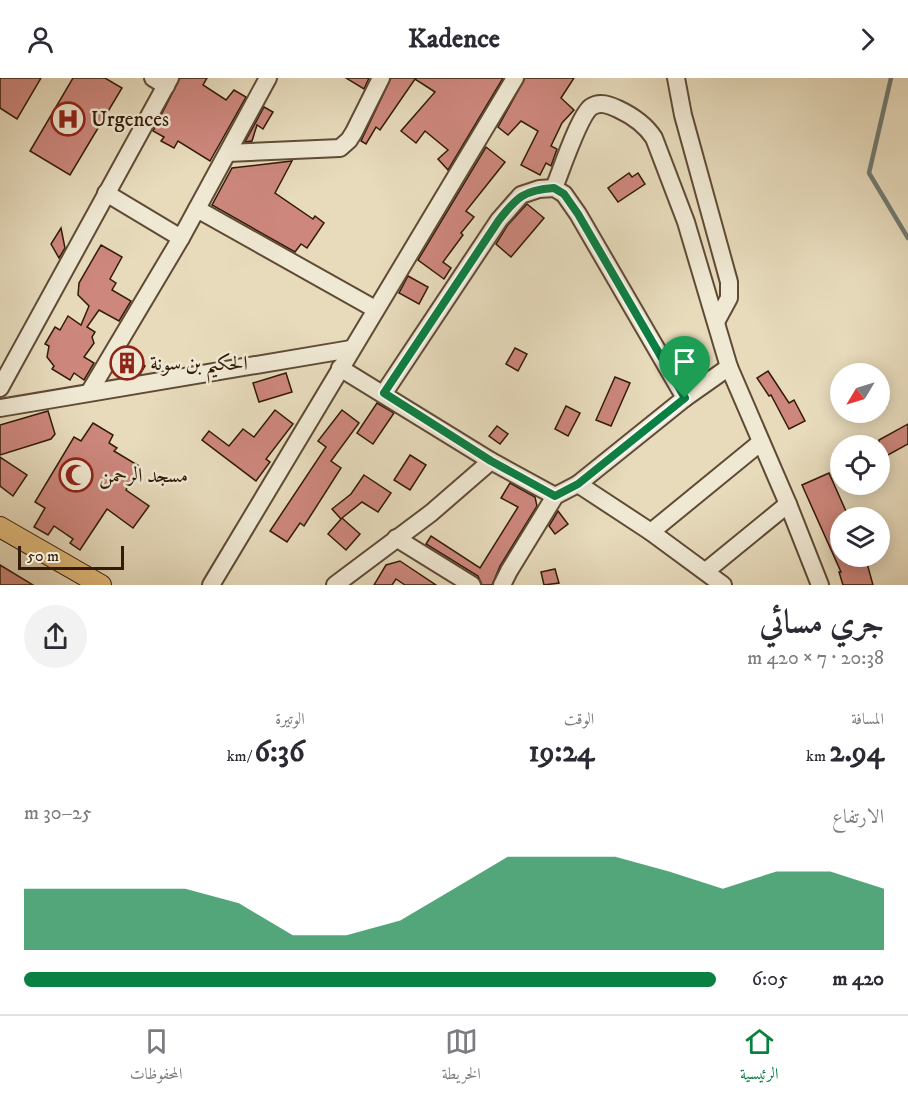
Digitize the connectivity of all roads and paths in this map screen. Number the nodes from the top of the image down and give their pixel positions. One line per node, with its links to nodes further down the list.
1 (268, 78): 6 (street)
2 (381, 78): 6 (street)
3 (515, 78): 11 (street)
4 (676, 78): 12 (street)
5 (163, 81): 8 (street)
6 (228, 153): 9 (street)
7 (554, 188): 12 (street); 18 (street); 19 (street)
8 (106, 194): 10 (street); 16 (street)
9 (197, 209): 10 (street); 11 (street)
10 (181, 238): 17 (street)
11 (375, 309): 13 (street)
12 (716, 322): 14 (street)
13 (351, 349): 15 (street); 17 (street)
14 (729, 367): 19 (street); 21 (street)
15 (340, 368): 18 (street); 32 (street)
16 (0, 388)
17 (90, 391): 20 (street)
18 (384, 393): 22 (street)
19 (685, 398): 23 (street)
20 (0, 408)
21 (761, 442): 25 (street); 27 (street)
22 (491, 461): 24 (street); 28 (street)
23 (578, 484): 24 (street); 27 (street)
24 (555, 496): 35 (street)
25 (788, 504): 29 (street); 30 (street)
26 (0, 527): 31 (main road)
27 (651, 532): 29 (street)
28 (396, 538): 33 (street); 34 (street)
29 (706, 571): 36 (street)
30 (813, 582)
31 (101, 585)
32 (211, 585)
33 (335, 585)
34 (472, 585)
35 (502, 585)
36 (723, 585)

